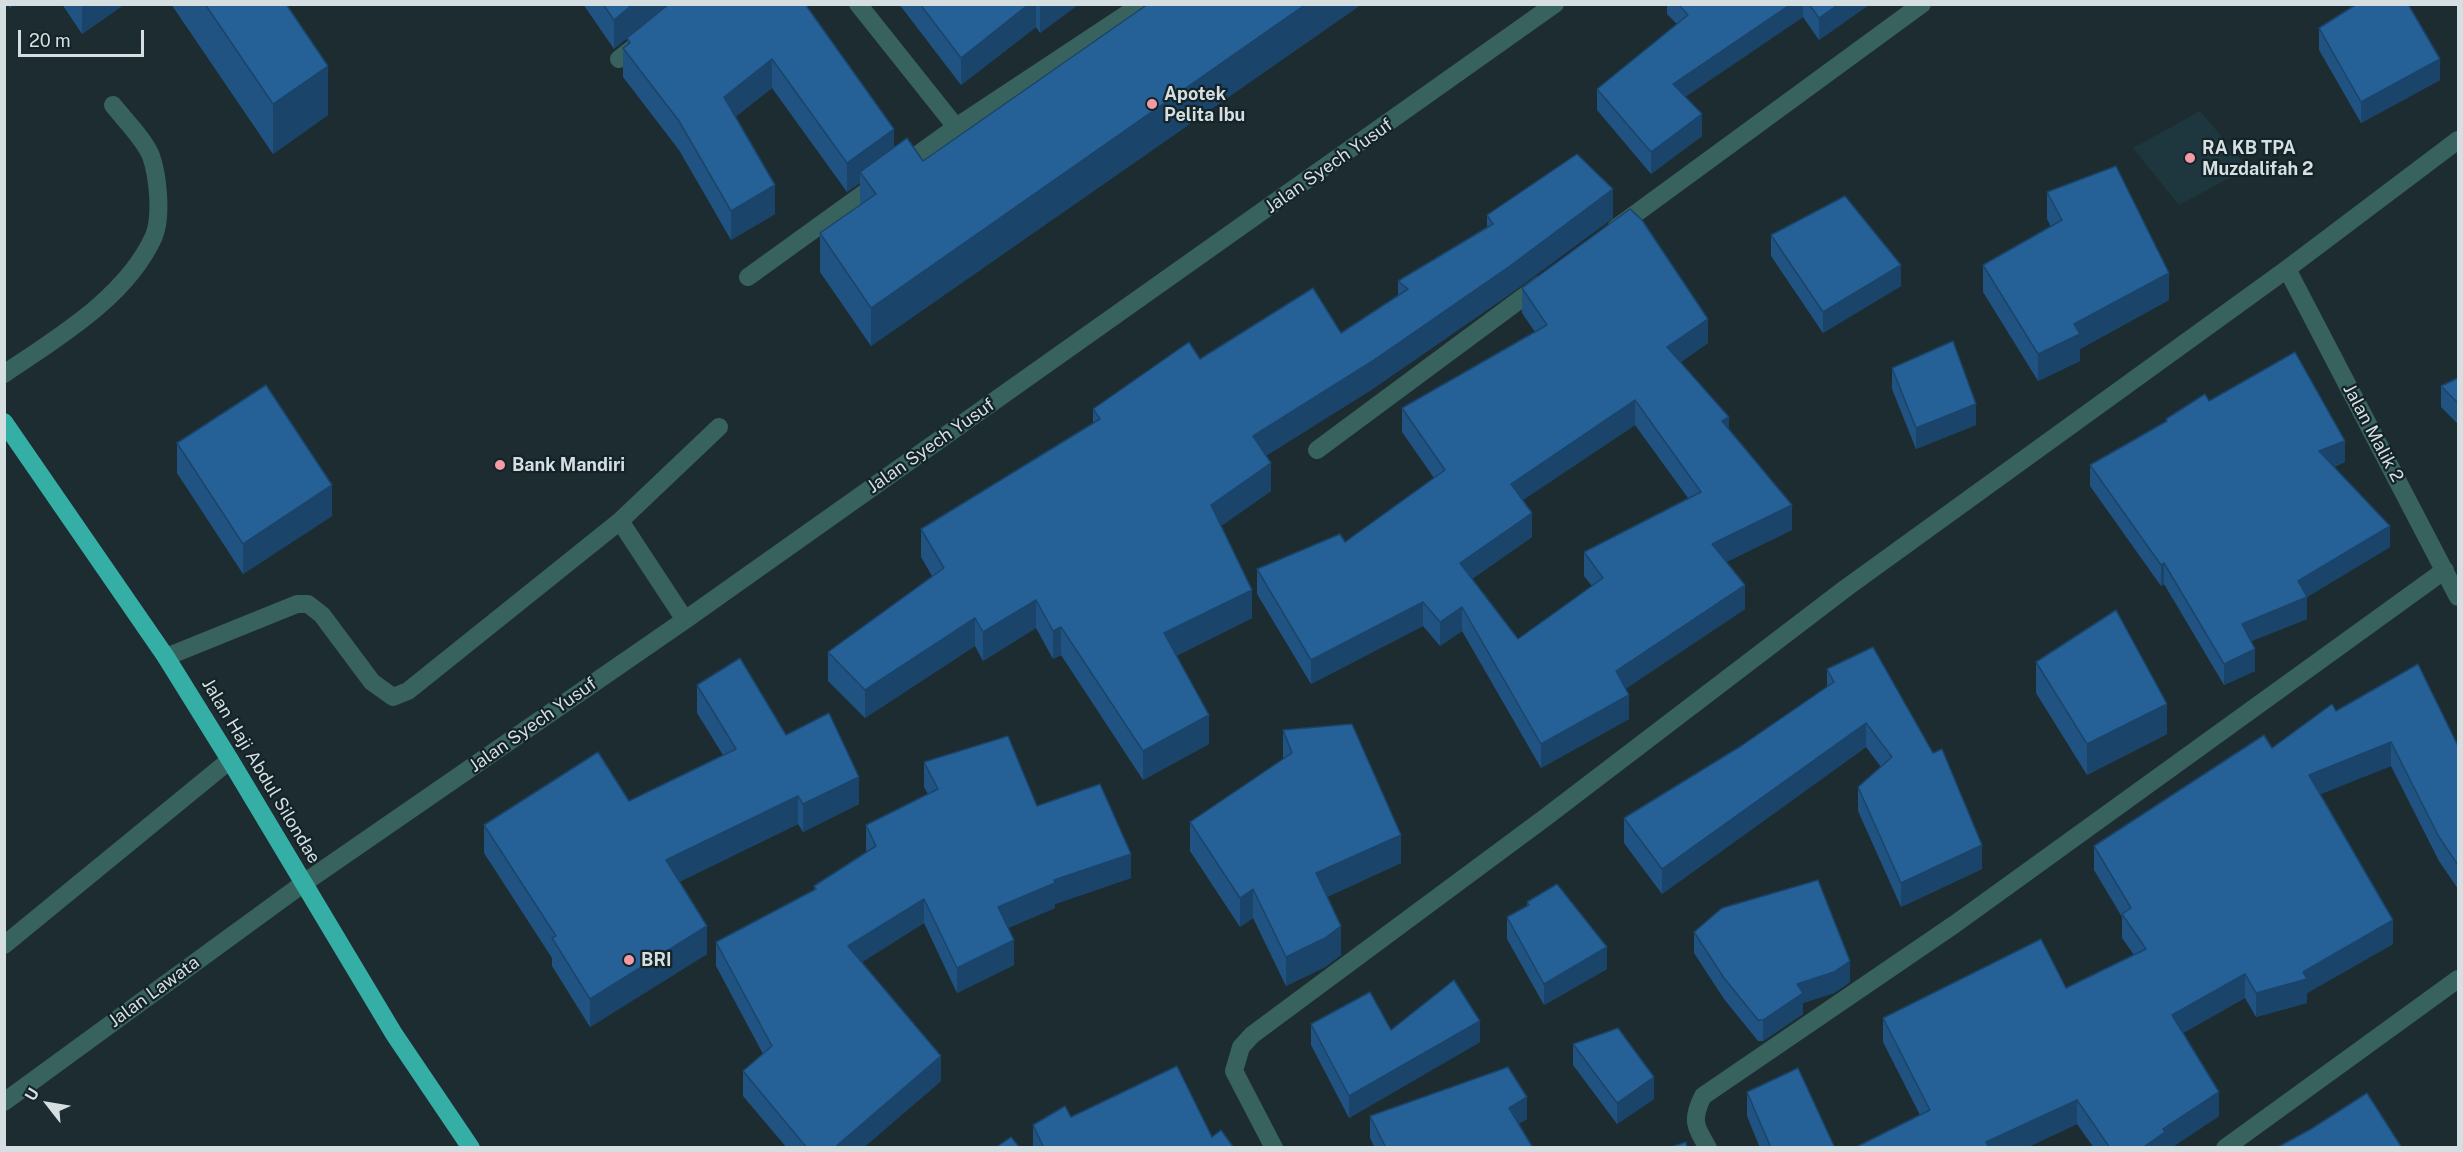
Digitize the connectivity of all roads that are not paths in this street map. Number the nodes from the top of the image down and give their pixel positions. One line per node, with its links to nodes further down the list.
1 (858, 4): 8 (street)
2 (1142, 4): 8 (street)
3 (1555, 4): 21 (street, Jalan Syech Yusuf)
4 (1922, 4): 10 (street)
5 (654, 32): 6 (street)
6 (619, 59)
7 (113, 105): 14 (street)
8 (956, 127): 13 (street)
9 (2458, 140): 11 (street)
10 (1604, 237)
11 (2287, 269): 19 (street, Jalan Malik 2); 29 (street)
12 (1556, 272): 17 (street)
13 (748, 277)
14 (4, 374)
15 (4, 422): 22 (highway, Jalan Haji Abdul Silondae)
16 (719, 427): 18 (street)
17 (1317, 450)
18 (620, 521): 21 (street); 22 (street)
19 (2445, 570): 20 (street, Jalan Malik 2); 30 (street)
20 (2458, 597)
21 (685, 620): 24 (street, Jalan Syech Yusuf)
22 (166, 657): 23 (highway, Jalan Haji Abdul Silondae)
23 (231, 760): 24 (highway, Jalan Haji Abdul Silondae); 25 (street)
24 (304, 883): 27 (street, Jalan Lawata); 28 (highway, Jalan Haji Abdul Silondae)
25 (4, 945)
26 (2458, 980): 31 (street)
27 (4, 1102)
28 (471, 1148)
29 (1274, 1148)
30 (1708, 1148)
31 (2225, 1148)

